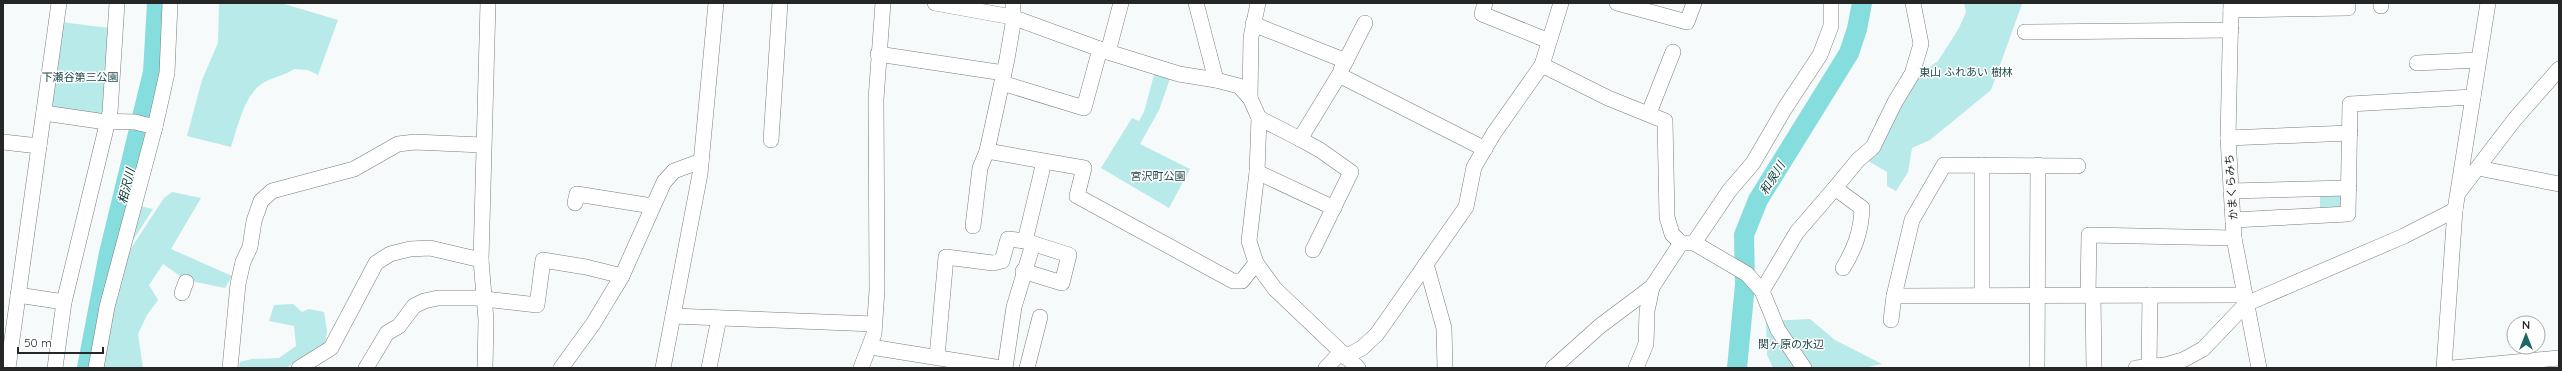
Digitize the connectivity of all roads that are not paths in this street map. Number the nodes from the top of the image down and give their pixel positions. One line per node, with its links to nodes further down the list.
1 (59, 3): 40 (street)
2 (117, 3): 43 (street)
3 (170, 3): 44 (street)
4 (488, 3): 51 (street)
5 (716, 3): 54 (street)
6 (780, 3): 48 (street)
7 (883, 3): 29 (street)
8 (935, 3): 21 (street)
9 (1121, 3): 27 (street)
10 (1196, 3): 37 (street)
11 (1258, 3): 23 (street)
12 (1485, 3): 26 (street)
13 (1561, 3): 26 (street)
14 (1617, 3): 15 (street)
15 (1694, 3)
16 (1831, 3): 74 (street)
17 (1914, 3): 62 (street)
18 (2347, 3): 20 (street)
19 (2488, 3): 30 (street)
20 (2231, 6): 24 (street, かまくらみち)
21 (1012, 10): 27 (street); 36 (street)
22 (1365, 23): 31 (street)
23 (1253, 24): 31 (street); 39 (street)
24 (2231, 30): 25 (street); 46 (street, かまくらみち)
25 (2026, 32)
26 (1549, 41): 33 (street)
27 (1104, 50): 36 (street); 37 (street)
28 (1674, 52): 41 (street)
29 (878, 54): 36 (street); 97 (street)
30 (2478, 60): 32 (street); 38 (street)
31 (1346, 61): 35 (street)
32 (2417, 63)
33 (1542, 65): 41 (street); 52 (street)
34 (2559, 69): 59 (street)
35 (1339, 75): 47 (street); 52 (street)
36 (1003, 78): 53 (street)
37 (1216, 80): 39 (street)
38 (2473, 97): 45 (street); 65 (street)
39 (1250, 98): 42 (street)
40 (44, 113): 43 (street); 50 (street)
41 (1649, 113): 74 (street)
42 (1259, 118): 47 (street); 60 (street)
43 (108, 121): 44 (street); 92 (street)
44 (146, 125): 107 (street)
45 (2350, 133): 46 (street); 63 (street)
46 (2228, 138): 64 (street, かまくらみち)
47 (1300, 139): 68 (street)
48 (771, 140)
49 (3, 142): 50 (street)
50 (39, 146): 85 (street)
51 (482, 146): 76 (street); 108 (street)
52 (1485, 149): 78 (street)
53 (987, 151): 55 (street); 71 (street)
54 (702, 161): 67 (street); 93 (street)
55 (1044, 162): 73 (street); 77 (street)
56 (1982, 165): 57 (street); 86 (street); 89 (street)
57 (2038, 165): 58 (street); 84 (street)
58 (2078, 166)
59 (2478, 168): 61 (street); 65 (street)
60 (1257, 172): 68 (street); 77 (street)
61 (2559, 184)
62 (1835, 188): 79 (street); 83 (street)
63 (2349, 188): 64 (street); 70 (street)
64 (2231, 191): 70 (street, かまくらみち)
65 (2458, 193): 69 (street)
66 (575, 203): 67 (street)
67 (652, 206): 81 (street)
68 (1334, 208): 75 (street)
69 (2455, 210): 91 (street); 127 (street)
70 (2233, 220): 72 (street, かまくらみち)
71 (973, 226)
72 (2234, 238): 87 (street); 91 (street, かまくらみち)
73 (1029, 242): 80 (street); 80 (street); 100 (street)
74 (1687, 243): 82 (street); 83 (street)
75 (1312, 250)
76 (481, 260): 90 (street); 109 (street)
77 (1256, 263): 99 (street)
78 (1426, 264): 99 (street); 121 (street)
79 (1843, 268)
80 (1023, 271): 117 (street)
81 (622, 276): 90 (street); 112 (street)
82 (1652, 287): 103 (street); 122 (street)
83 (1762, 292): 123 (street)
84 (2038, 294): 86 (street); 87 (street); 124 (street)
85 (18, 295): 92 (street); 105 (street)
86 (1982, 295): 89 (street)
87 (2090, 295): 88 (street); 125 (street)
88 (2150, 295): 91 (street); 104 (street)
89 (1894, 296): 96 (street)
90 (484, 299): 110 (street); 111 (street)
91 (2244, 300): 104 (street); 126 (street, かまくらみち)
92 (64, 302): 106 (street)
93 (673, 316): 95 (street); 113 (street)
94 (1040, 317): 118 (street)
95 (718, 318): 97 (street); 114 (street)
96 (1891, 320)
97 (874, 324): 98 (street)
98 (871, 346): 100 (street); 115 (street)
99 (1343, 354): 119 (street); 120 (street)
100 (937, 357): 116 (street)
101 (2555, 362): 102 (street)
102 (2500, 366): 128 (street)
103 (1557, 367)
104 (2153, 367)
105 (8, 368)
106 (55, 368)
107 (96, 368)
108 (230, 368)
109 (299, 368)
110 (366, 368)
111 (485, 368)
112 (563, 368)
113 (663, 368)
114 (709, 368)
115 (861, 368)
116 (1001, 368)
117 (1005, 368)
118 (1027, 368)
119 (1326, 368)
120 (1358, 368)
121 (1446, 368)
122 (1636, 368)
123 (1804, 368)
124 (2038, 368)
125 (2094, 368)
126 (2259, 368)
127 (2444, 368)
128 (2452, 368)

